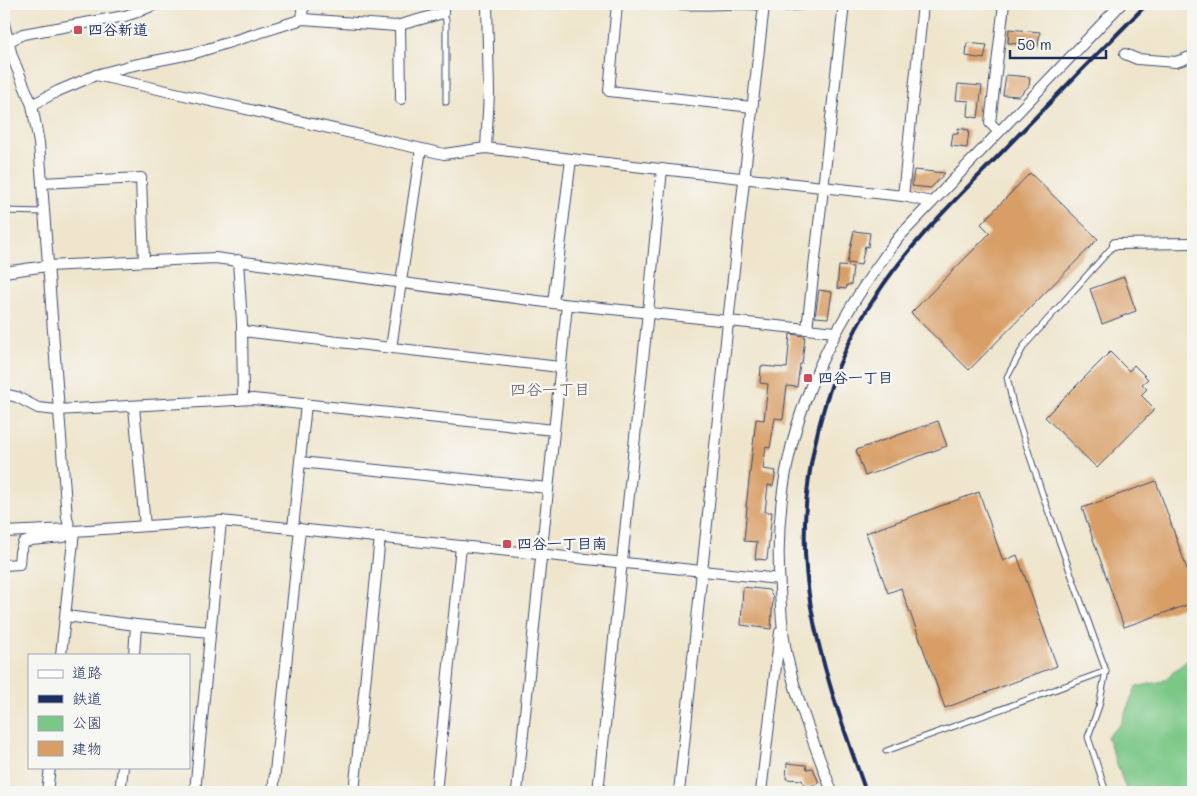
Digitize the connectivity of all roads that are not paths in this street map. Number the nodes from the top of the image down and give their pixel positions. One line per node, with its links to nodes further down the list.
1 (156, 4): 18 (street)
2 (307, 4): 15 (street)
3 (487, 4): 27 (street)
4 (617, 4): 25 (street)
5 (680, 4): 11 (street)
6 (803, 4): 12 (street)
7 (844, 4): 33 (street)
8 (923, 4): 34 (street)
9 (1004, 4): 26 (street)
10 (1121, 4): 26 (street)
11 (715, 5): 13 (street)
12 (792, 5): 13 (street)
13 (764, 6): 25 (street)
14 (443, 8): 17 (street); 23 (lane)
15 (303, 19): 17 (street); 21 (street)
16 (4, 24): 18 (street)
17 (400, 25): 22 (street)
18 (6, 43): 24 (street)
19 (1125, 54): 20 (street)
20 (1193, 56)
21 (96, 75): 24 (street); 28 (street)
22 (401, 99)
23 (446, 102)
24 (32, 104): 32 (street)
25 (752, 107): 31 (street)
26 (999, 132): 35 (street)
27 (486, 148): 28 (street); 29 (street)
28 (421, 149): 44 (street)
29 (571, 159): 30 (street); 45 (street)
30 (662, 169): 31 (street); 47 (street)
31 (744, 178): 33 (street); 48 (street)
32 (42, 183): 37 (street); 41 (street)
33 (823, 187): 34 (street); 49 (street)
34 (903, 196): 35 (street)
35 (931, 202): 51 (street)
36 (4, 211): 37 (lane)
37 (44, 212): 42 (street)
38 (1193, 243): 39 (street)
39 (1115, 244): 80 (lane)
40 (238, 260): 41 (street); 44 (street); 50 (street)
41 (144, 261): 42 (street)
42 (47, 266): 43 (street); 58 (street)
43 (4, 272)
44 (400, 282): 45 (street); 52 (street)
45 (553, 303): 46 (street)
46 (567, 305): 47 (street); 53 (street)
47 (648, 312): 48 (street); 70 (street)
48 (728, 322): 49 (street); 72 (street)
49 (807, 329): 51 (street)
50 (242, 331): 52 (street); 55 (street)
51 (835, 332): 73 (street)
52 (391, 348): 53 (street)
53 (560, 367): 59 (street)
54 (4, 394): 58 (street)
55 (243, 399): 56 (street); 57 (street)
56 (306, 404): 59 (street); 60 (street)
57 (134, 407): 58 (street); 63 (street)
58 (57, 410): 66 (street)
59 (554, 430): 61 (street)
60 (300, 462): 61 (street); 64 (street)
61 (548, 488): 69 (street)
62 (221, 521): 63 (street); 64 (street); 77 (street)
63 (145, 526): 66 (street)
64 (296, 528): 67 (street); 87 (street)
65 (4, 530): 66 (street)
66 (72, 530): 71 (street); 74 (street)
67 (380, 537): 68 (street); 88 (street)
68 (462, 546): 69 (street); 89 (street)
69 (541, 554): 70 (street); 90 (street)
70 (621, 563): 72 (street); 91 (street)
71 (4, 565)
72 (702, 571): 73 (street); 92 (street)
73 (779, 579): 75 (street)
74 (66, 616): 76 (street); 78 (street)
75 (781, 621): 93 (street); 94 (street)
76 (136, 625): 77 (street); 79 (street)
77 (210, 632): 86 (street)
78 (62, 654)
79 (134, 654)
80 (1106, 671): 81 (lane); 95 (lane)
81 (886, 752)
82 (50, 768): 84 (street)
83 (123, 768): 85 (street)
84 (47, 792)
85 (120, 792)
86 (195, 792)
87 (273, 792)
88 (354, 792)
89 (436, 792)
90 (517, 792)
91 (598, 792)
92 (679, 792)
93 (761, 792)
94 (832, 792)
95 (1106, 792)

